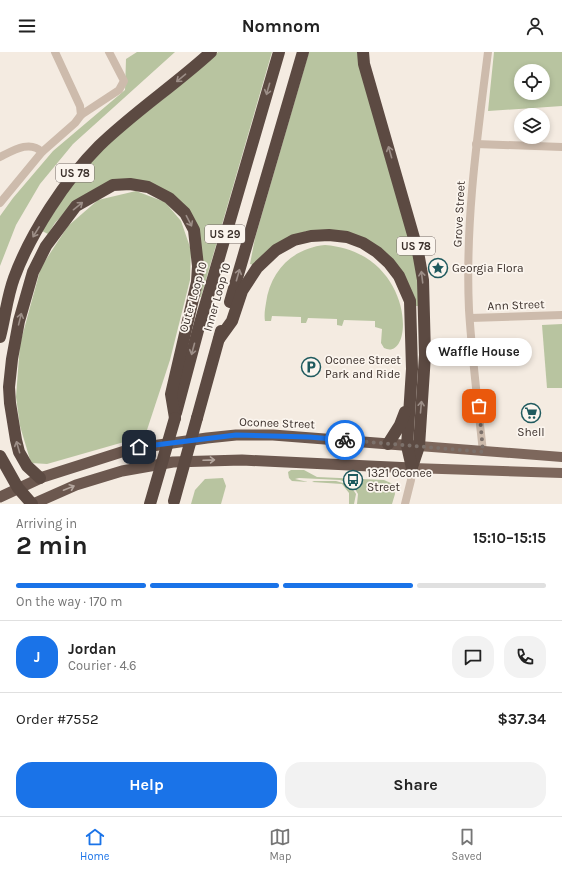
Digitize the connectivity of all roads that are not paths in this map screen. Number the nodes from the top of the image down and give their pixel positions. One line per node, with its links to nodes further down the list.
1 (55, 52): 8 (street)
2 (109, 52): 8 (street)
3 (211, 52): 16 (highway, US 78, one-way to 16)
4 (279, 52): 19 (highway, Outer Loop 10 / US 29, one-way to 19)
5 (303, 52): 17 (highway, Inner Loop 10 / US 29, one-way to 5)
6 (362, 52): 22 (highway, US 78, one-way to 6)
7 (488, 52): 9 (street, Grove Street)
8 (81, 115): 11 (street)
9 (476, 144): 10 (street); 15 (street, Grove Street)
10 (562, 147)
11 (42, 152): 12 (street); 13 (street)
12 (0, 157)
13 (0, 203)
14 (562, 315): 15 (street, Ann Street)
15 (470, 318): 23 (street, Grove Street)
16 (0, 337)
17 (219, 339): 18 (highway); 31 (highway, Inner Loop 10 / US 29, bridge)
18 (410, 400): 20 (highway); 21 (highway)
19 (175, 418): 28 (highway, one-way to 19); 33 (highway, Outer Loop 10 / US 29, bridge)
20 (388, 444): 21 (highway, Oconee Street); 28 (highway, Oconee Street)
21 (407, 446): 22 (highway, Oconee Street); 26 (highway)
22 (419, 446): 23 (main road, Oconee Street); 26 (highway, US 78)
23 (483, 452): 25 (main road, Oconee Street)
24 (0, 456): 29 (highway)
25 (562, 458)
26 (412, 468): 27 (main road); 32 (highway, one-way to 26); 34 (street)
27 (562, 473)
28 (40, 478): 29 (highway, Oconee Street)
29 (18, 488): 30 (highway, Oconee Street); 32 (highway)
30 (0, 497)
31 (174, 503)
32 (33, 504)
33 (150, 504)
34 (405, 504)

